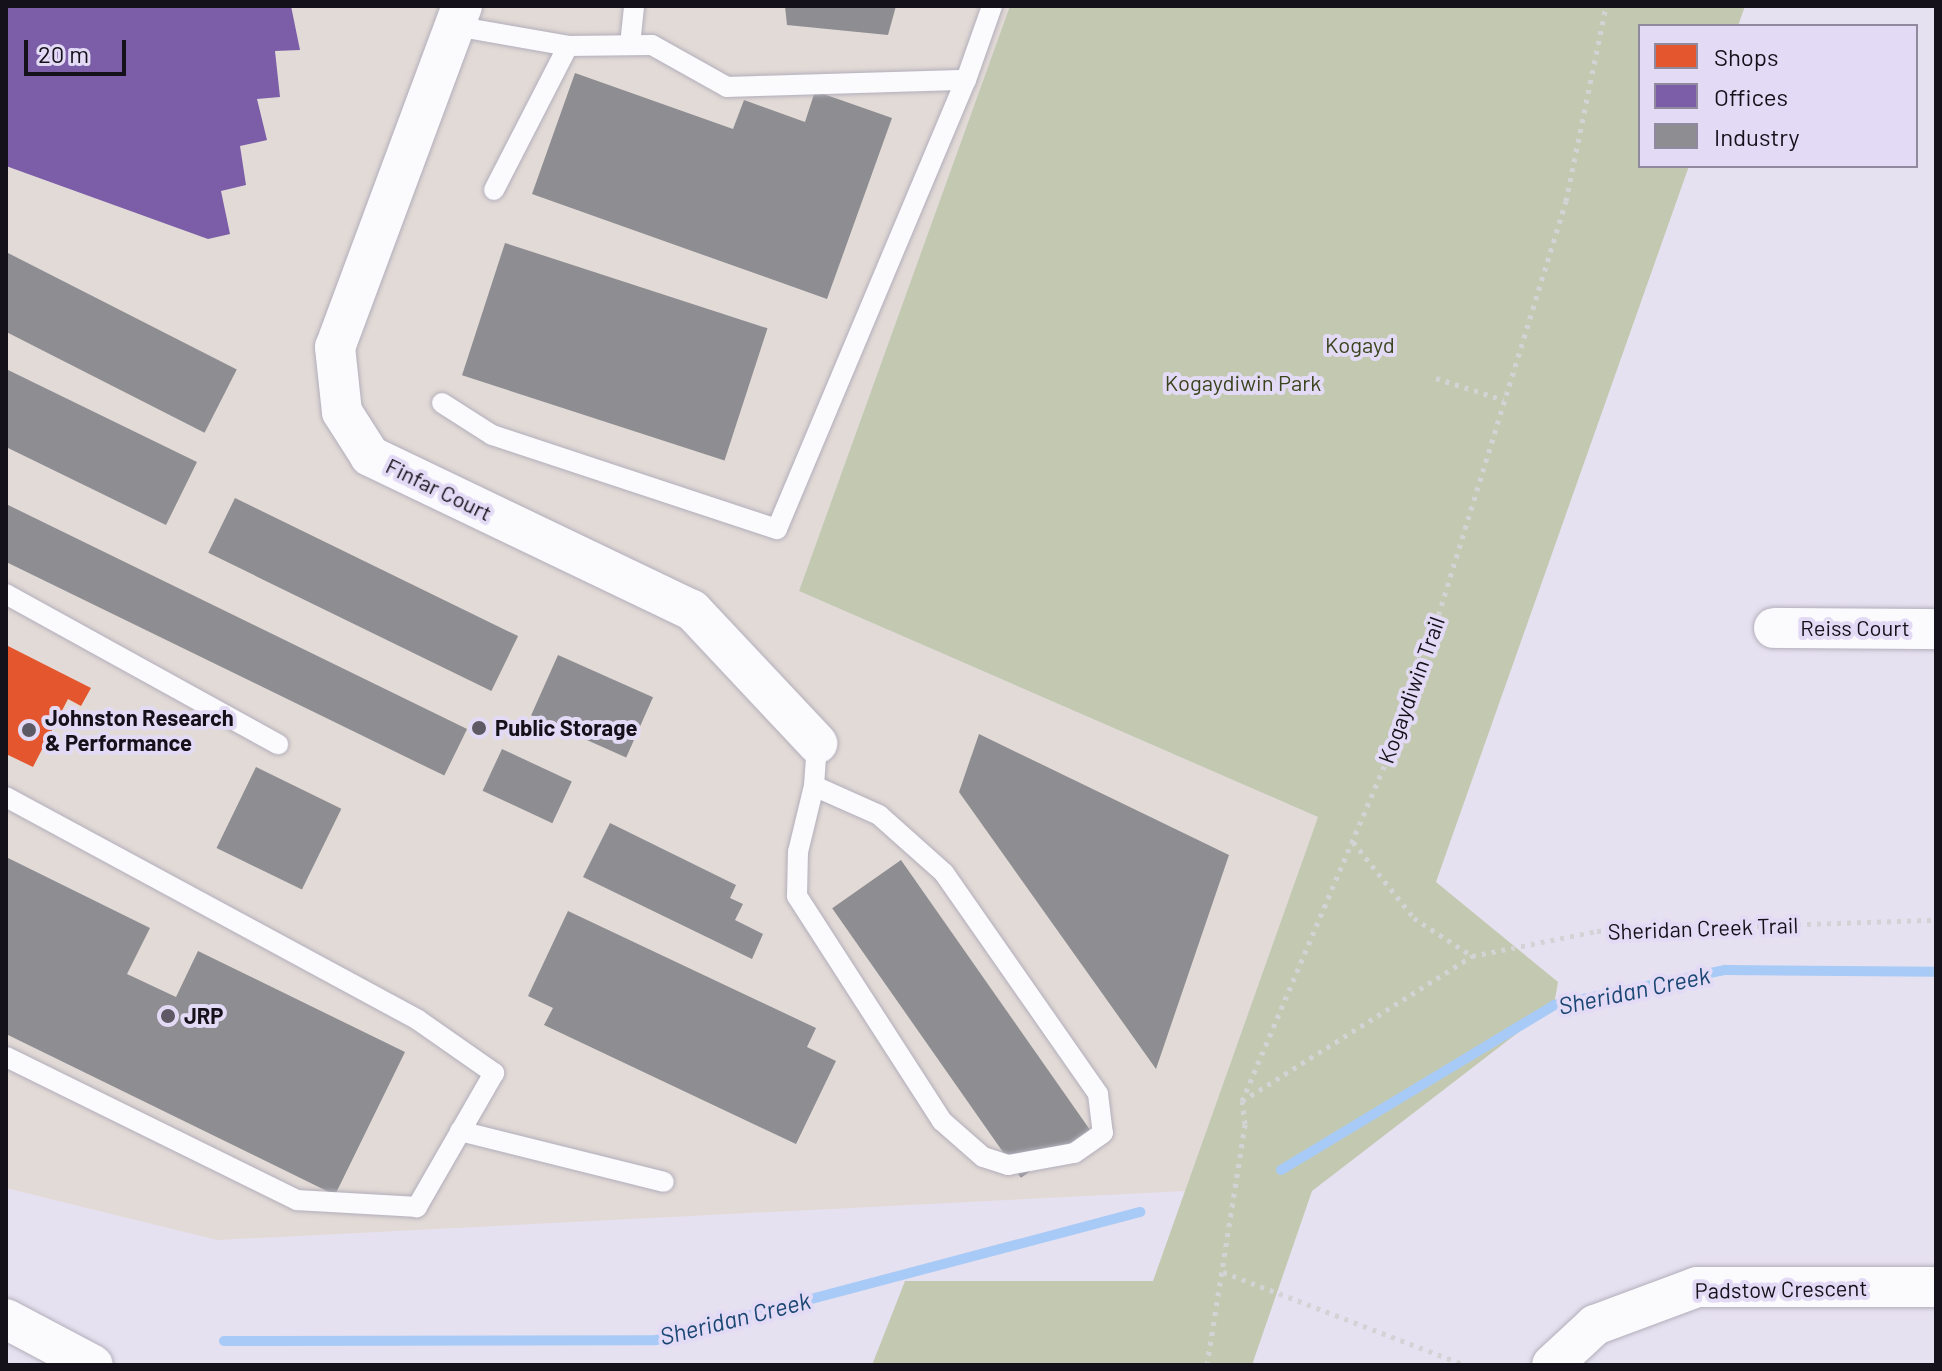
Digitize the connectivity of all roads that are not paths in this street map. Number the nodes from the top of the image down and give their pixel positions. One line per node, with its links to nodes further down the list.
1 (634, 6): 4 (lane)
2 (992, 6): 6 (lane)
3 (458, 16): 5 (lane); 12 (street, Finfar Court)
4 (630, 45): 5 (lane); 6 (lane)
5 (568, 46): 7 (lane)
6 (966, 80): 8 (lane)
7 (494, 190)
8 (442, 403)
9 (6, 594): 13 (lane)
10 (1774, 628): 11 (street, Reiss Court)
11 (1936, 629)
12 (817, 743): 14 (lane)
13 (278, 744)
14 (814, 786): 14 (lane)
15 (6, 797): 17 (lane)
16 (6, 1057): 17 (lane)
17 (460, 1131): 18 (lane)
18 (664, 1182)
19 (1936, 1287): 22 (street, Padstow Crescent)
20 (6, 1319): 21 (street)
21 (93, 1365)
22 (1552, 1365)

